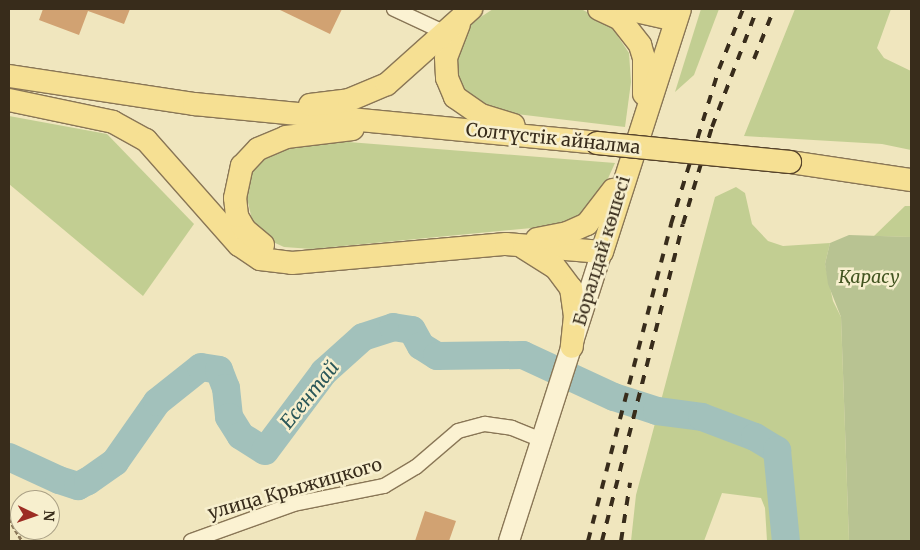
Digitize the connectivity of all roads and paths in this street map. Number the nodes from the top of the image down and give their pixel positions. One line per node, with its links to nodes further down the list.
1 (394, 9): 6 (street)
2 (599, 9): 13 (main road)
3 (627, 9): 5 (main road)
4 (470, 10): 6 (main road)
5 (678, 14): 13 (main road, Боралдай көшесі)
6 (448, 34): 10 (main road); 12 (main road)
7 (9, 76): 9 (main road, Солтүстік айналма)
8 (9, 100): 9 (main road, Солтүстік айналма); 17 (main road)
9 (194, 104): 10 (main road, Солтүстік айналма)
10 (251, 109): 11 (main road, Солтүстік айналма)
11 (407, 124): 12 (main road, Солтүстік айналма); 17 (main road)
12 (587, 142): 14 (main road, Солтүстік айналма, bridge)
13 (634, 147): 15 (main road); 16 (main road, Боралдай көшесі)
14 (911, 180)
15 (506, 244): 16 (main road); 17 (main road); 18 (main road)
16 (602, 252): 18 (main road, Боралдай көшесі)
17 (314, 260)
18 (572, 347): 19 (main road, Боралдай көшесі)
19 (542, 440): 22 (street, улица Крыжицкого); 23 (main road)
20 (9, 519): 21 (path)
21 (22, 541)
22 (191, 541)
23 (509, 541)

